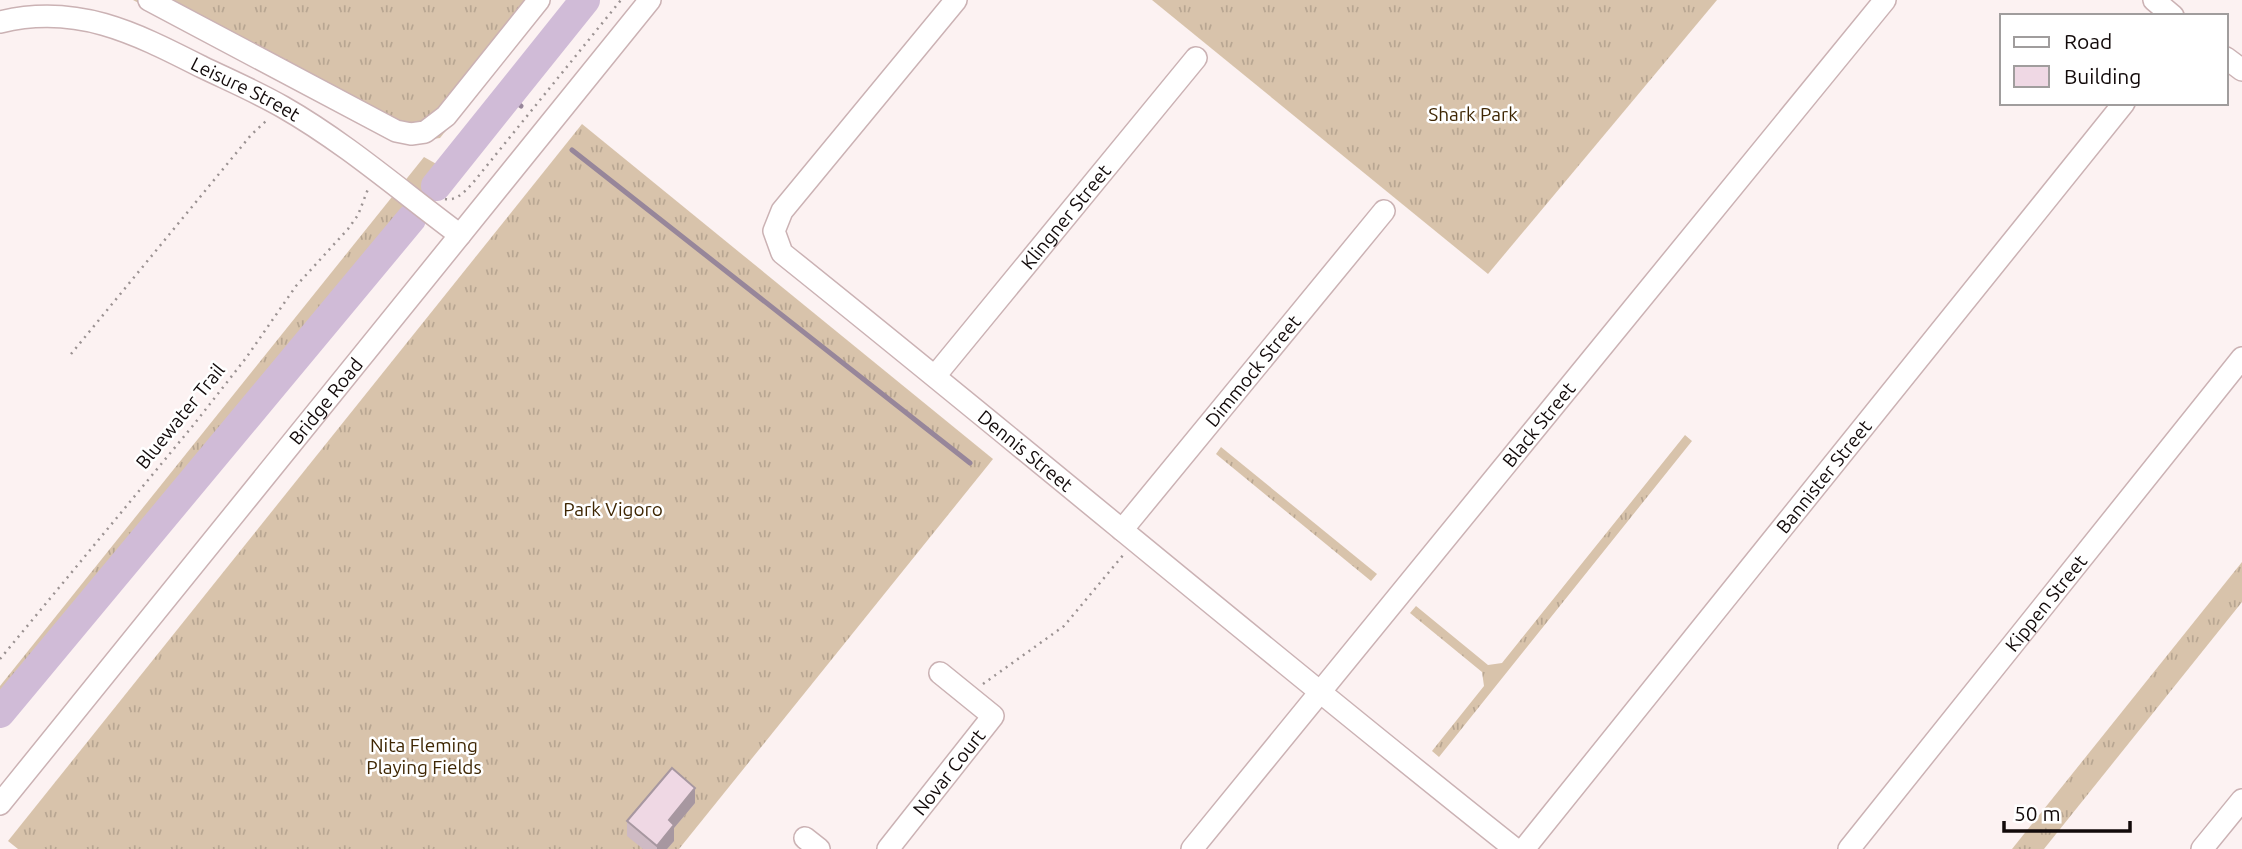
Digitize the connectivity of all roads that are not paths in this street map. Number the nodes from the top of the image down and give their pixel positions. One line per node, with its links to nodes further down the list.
1 (149, 0): 2 (street)
2 (539, 0)
3 (650, 0): 12 (street, Bridge Road)
4 (956, 0): 14 (street, Dennis Street)
5 (1885, 0): 17 (street, Black Street)
6 (2154, 0): 7 (street)
7 (2171, 14)
8 (0, 22): 12 (street, Leisure Street)
9 (1196, 58): 14 (street, Klingner Street)
10 (2122, 105): 23 (street, Bannister Street)
11 (1384, 211): 15 (street, Dimmock Street)
12 (460, 235): 19 (street, Bridge Road)
13 (2242, 358): 24 (street, Kippen Street)
14 (935, 376): 15 (street, Dennis Street)
15 (1128, 535): 17 (street, Dennis Street)
16 (940, 673): 20 (street, Novar Court)
17 (1318, 692): 21 (street, Black Street); 22 (street, Dennis Street)
18 (2242, 800): 25 (street)
19 (0, 804)
20 (888, 849)
21 (1192, 849)
22 (1515, 849)
23 (1524, 849)
24 (1849, 849)
25 (2202, 849)

